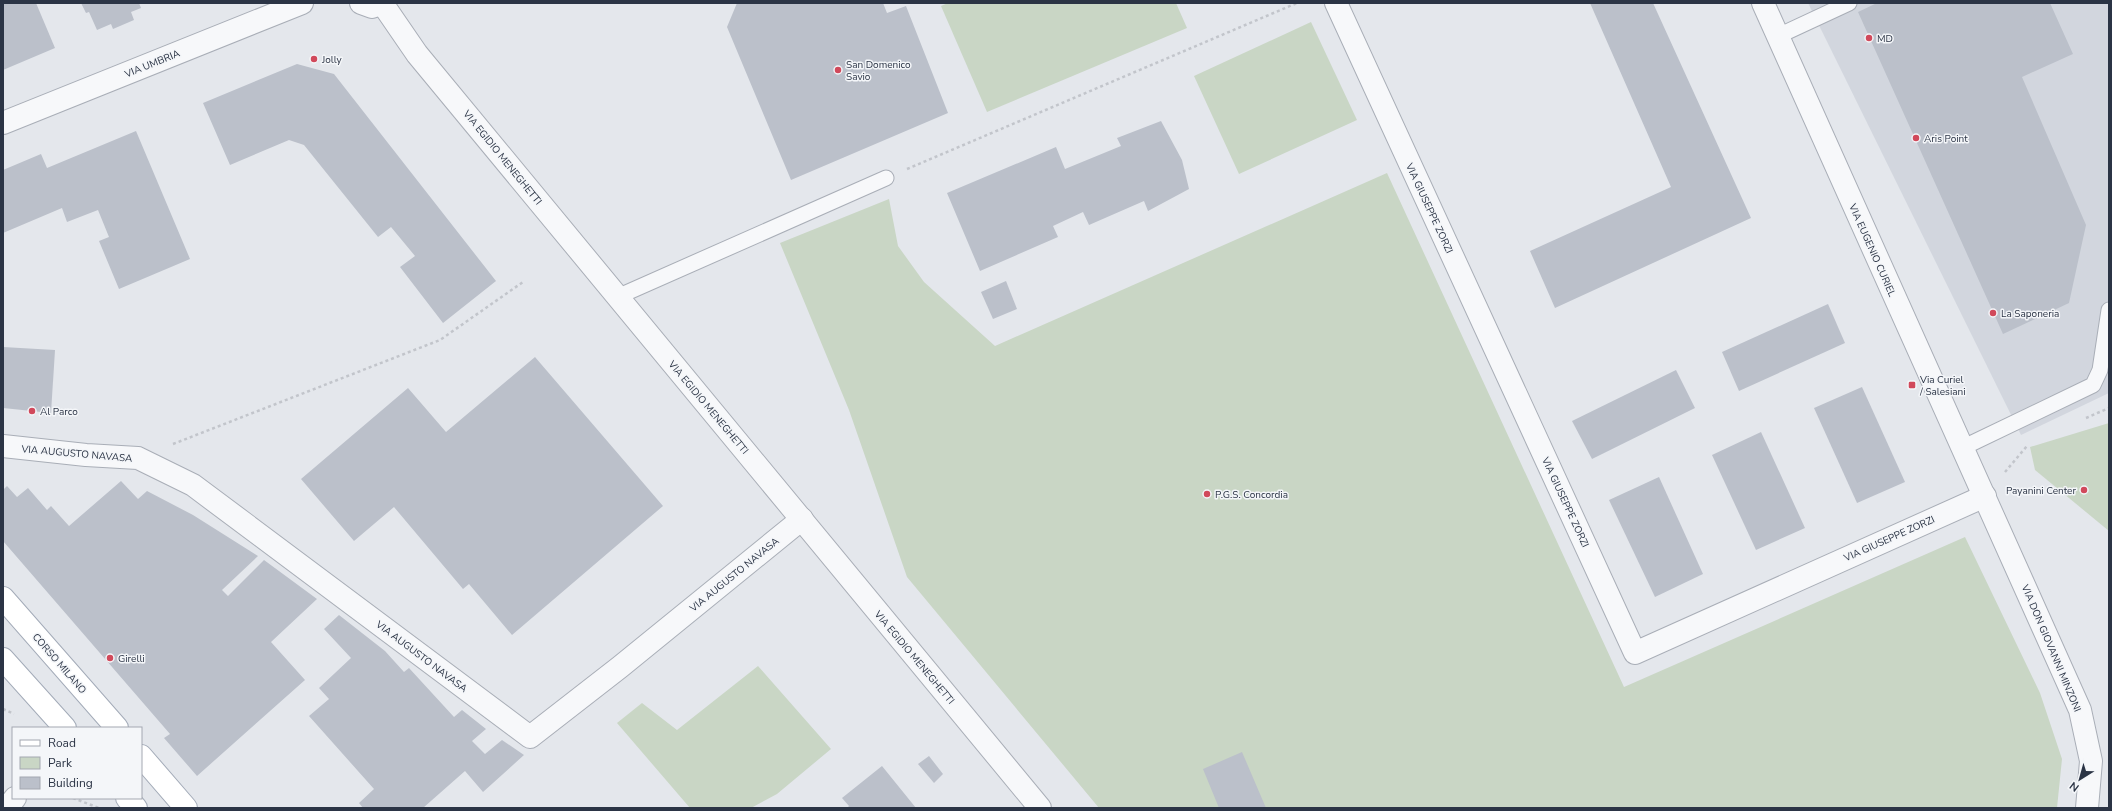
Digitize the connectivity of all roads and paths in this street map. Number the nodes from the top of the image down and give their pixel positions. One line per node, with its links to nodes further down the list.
1 (302, 3): 9 (street, VIA UMBRIA)
2 (360, 3): 3 (street)
3 (382, 3): 12 (street, VIA EGIDIO MENEGHETTI)
4 (1297, 3): 10 (path)
5 (1336, 3): 20 (street, VIA GIUSEPPE ZORZI)
6 (1763, 3): 8 (street, VIA EUGENIO CURIEL)
7 (1849, 3): 8 (lane)
8 (1778, 36): 18 (street, VIA EUGENIO CURIEL)
9 (3, 123)
10 (886, 178): 12 (lane)
11 (523, 282): 19 (path)
12 (617, 297): 21 (street, VIA EGIDIO MENEGHETTI)
13 (2109, 310): 18 (lane)
14 (2109, 408): 15 (path)
15 (2080, 420)
16 (2030, 442): 20 (path)
17 (3, 446): 19 (street, VIA AUGUSTO NAVASA)
18 (1964, 447): 20 (street, VIA EUGENIO CURIEL)
19 (138, 458): 21 (street, VIA AUGUSTO NAVASA)
20 (1985, 496): 35 (street, VIA DON GIOVANNI MINZONI)
21 (802, 519): 34 (street, VIA EGIDIO MENEGHETTI)
22 (3, 598): 25 (main road, CORSO MILANO)
23 (3, 659): 24 (main road)
24 (64, 727)
25 (116, 727)
26 (142, 757): 33 (main road)
27 (14, 799): 30 (street)
28 (76, 799): 31 (path)
29 (128, 799): 32 (main road)
30 (7, 808)
31 (99, 808)
32 (136, 808)
33 (186, 808)
34 (1040, 808)
35 (2087, 808)

